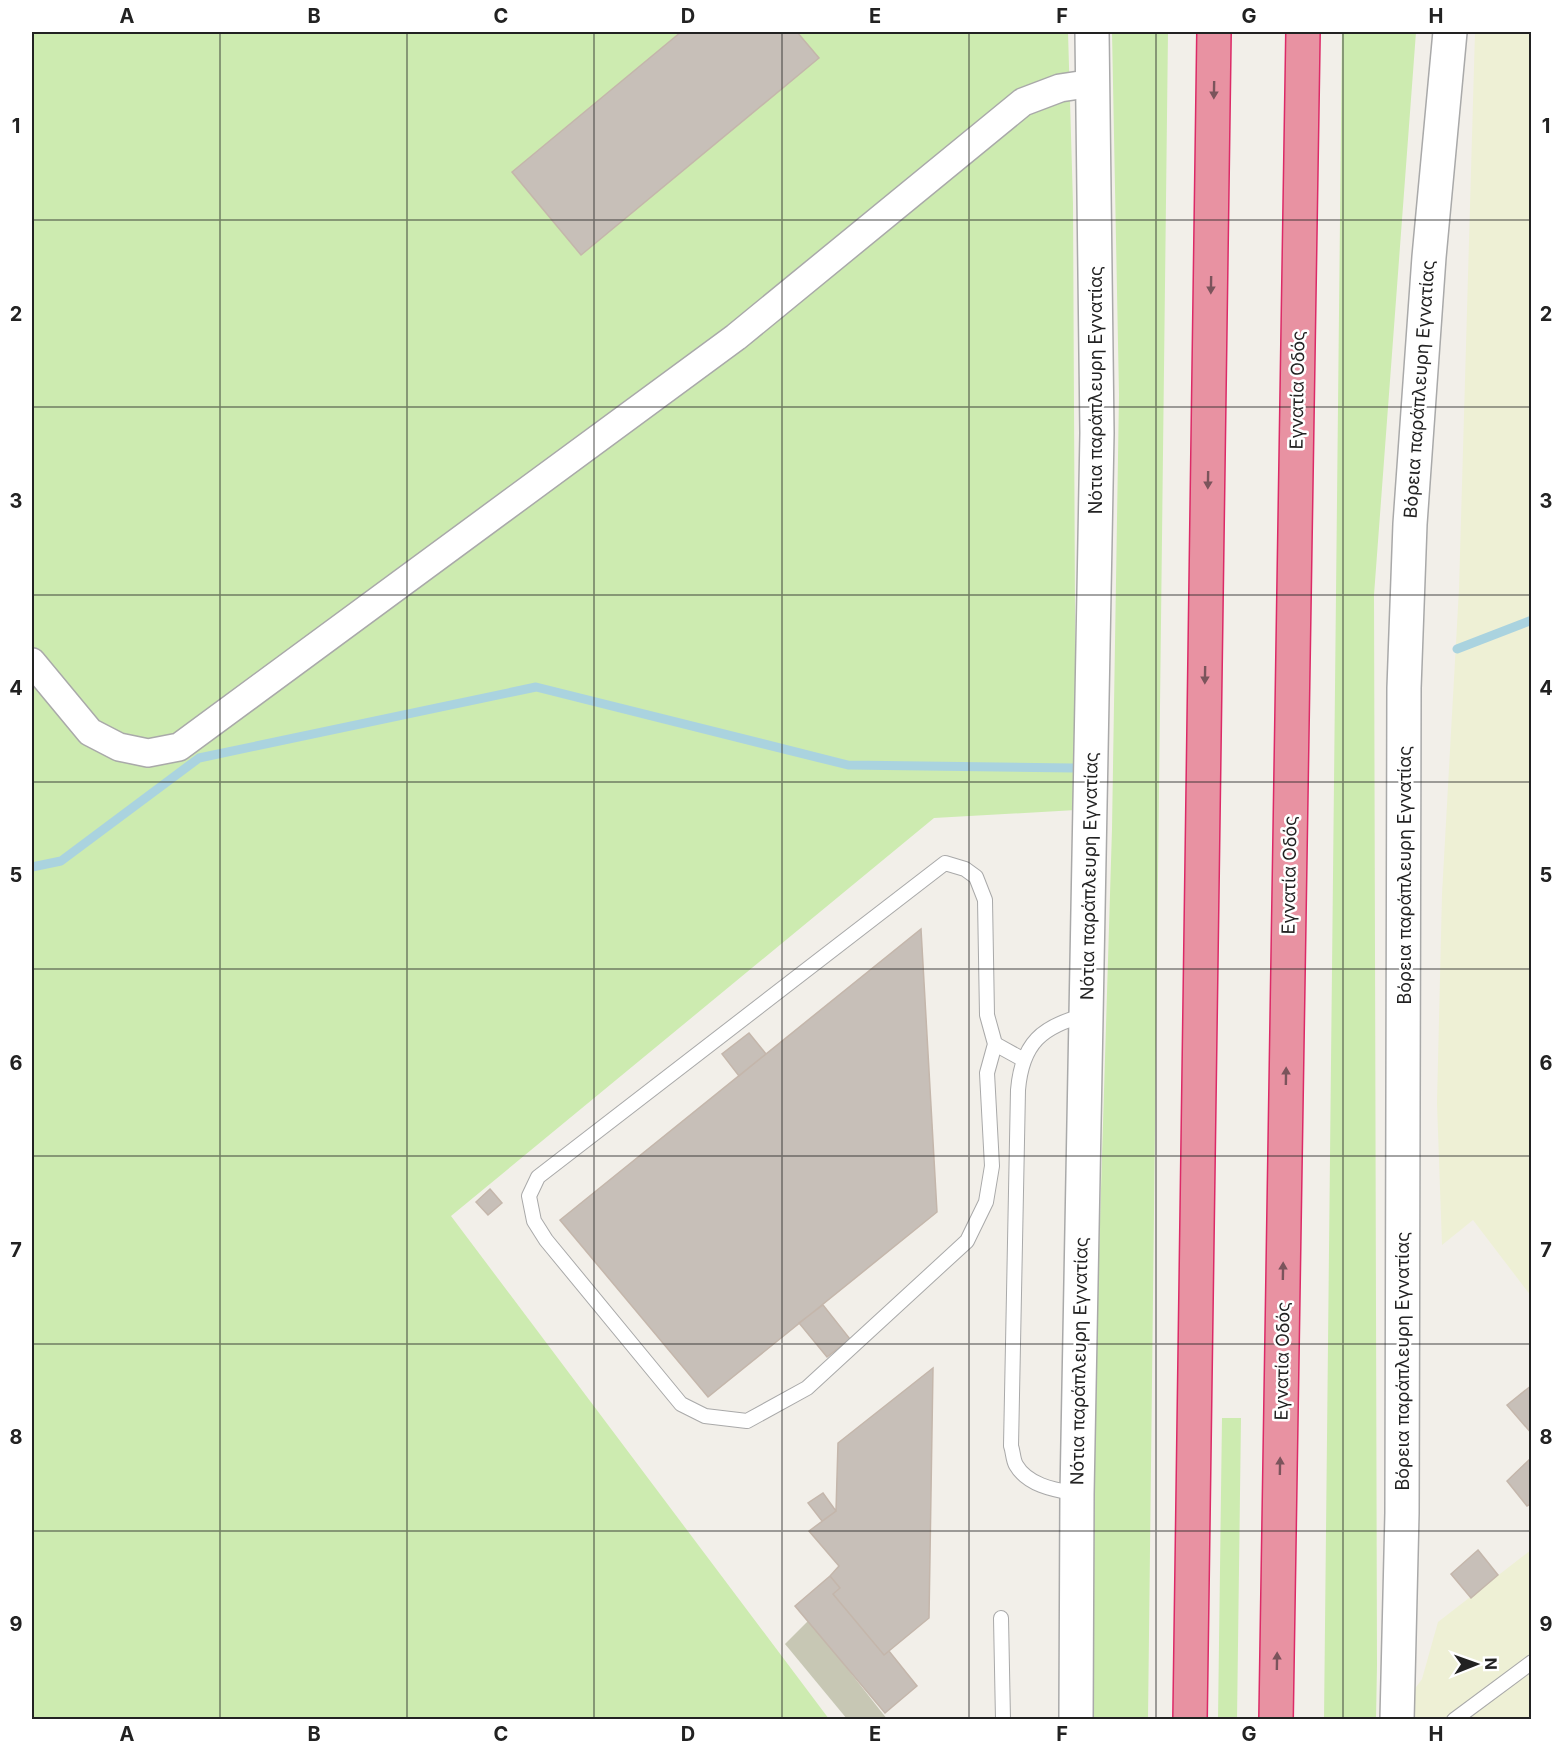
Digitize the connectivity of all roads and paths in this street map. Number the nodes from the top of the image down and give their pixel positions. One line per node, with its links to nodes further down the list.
1 (1092, 32): 5 (street, Νότια παράπλευρη Εγνατίας)
2 (1215, 32): 15 (highway, one-way to 15)
3 (1303, 32): 16 (highway, Εγνατία Οδός, one-way to 3)
4 (1450, 32): 17 (street, Βόρεια παράπλευρη Εγνατίας)
5 (1093, 83): 6 (street); 7 (street, Νότια παράπλευρη Εγνατίας)
6 (32, 662)
7 (1086, 1015): 9 (lane); 10 (street, Νότια παράπλευρη Εγνατίας)
8 (995, 1044): 8 (lane); 9 (lane)
9 (1024, 1060): 10 (lane)
10 (1077, 1494): 14 (street, Νότια παράπλευρη Εγνατίας)
11 (1001, 1618): 13 (lane)
12 (1532, 1662): 18 (lane)
13 (1003, 1719)
14 (1076, 1719)
15 (1190, 1719)
16 (1276, 1719)
17 (1397, 1719)
18 (1454, 1719)

